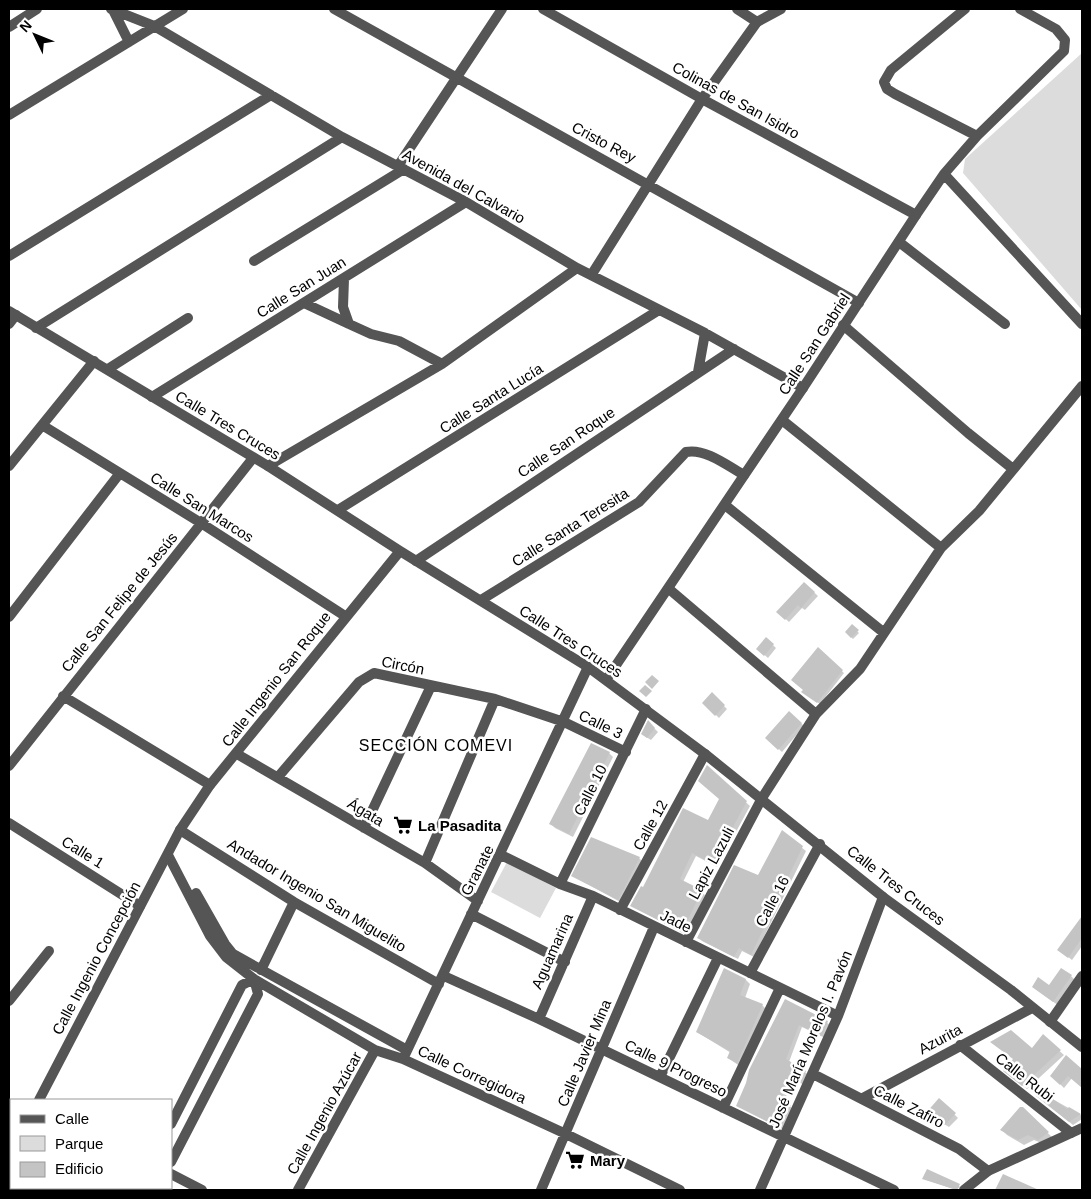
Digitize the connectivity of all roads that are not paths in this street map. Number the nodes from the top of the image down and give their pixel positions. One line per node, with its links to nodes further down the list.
1 (37, 9): 13 (street)
2 (183, 9): 12 (street)
3 (334, 9): 15 (street, Cristo Rey)
4 (502, 9): 15 (street)
5 (544, 9): 17 (street, Colinas de San Isidro)
6 (737, 9): 11 (street)
7 (781, 9): 11 (street)
8 (964, 9): 19 (street)
9 (112, 10): 12 (street, Avenida del Calvario); 14 (street)
10 (1024, 10): 19 (street, Calle San Gabriel)
11 (757, 22): 17 (street)
12 (154, 26): 14 (street); 16 (street, Avenida del Calvario)
13 (9, 27)
14 (128, 42): 18 (street)
15 (457, 76): 21 (street); 23 (street, Cristo Rey)
16 (270, 95): 20 (street, Avenida del Calvario); 27 (street)
17 (702, 99): 23 (street); 25 (street, Colinas de San Isidro)
18 (9, 114)
19 (976, 136): 22 (street, Calle San Gabriel)
20 (342, 137): 21 (street, Avenida del Calvario); 42 (street)
21 (401, 168): 24 (street, Avenida del Calvario); 28 (street)
22 (944, 174): 25 (street, Calle San Gabriel); 40 (street)
23 (650, 184): 30 (street); 33 (street, Cristo Rey)
24 (466, 202): 29 (street, Avenida del Calvario); 31 (street, Calle San Juan)
25 (916, 215): 26 (street, Calle San Gabriel)
26 (899, 242): 33 (street, Calle San Gabriel); 39 (street)
27 (9, 256)
28 (254, 261)
29 (577, 268): 30 (street, Avenida del Calvario); 46 (street)
30 (592, 274): 34 (street, Avenida del Calvario)
31 (344, 279): 32 (street, Calle San Juan); 38 (street)
32 (304, 303): 38 (street); 51 (street, Calle San Juan)
33 (859, 303): 41 (street, Calle San Gabriel)
34 (659, 310): 43 (street, Avenida del Calvario); 61 (street, Calle Santa Lucía)
35 (12, 313): 37 (street); 42 (street, Calle Tres Cruces)
36 (188, 318): 47 (street)
37 (9, 324)
38 (348, 324): 46 (street)
39 (1005, 324)
40 (1082, 324)
41 (843, 325): 50 (street, Calle San Gabriel); 57 (street)
42 (36, 328): 45 (street, Calle Tres Cruces)
43 (706, 333): 44 (street, Avenida del Calvario); 48 (street)
44 (734, 349): 48 (street, Calle San Roque); 50 (street, Avenida del Calvario)
45 (94, 361): 47 (street, Calle Tres Cruces); 53 (street)
46 (442, 364): 56 (street)
47 (108, 369): 51 (street, Calle Tres Cruces)
48 (698, 372): 65 (street, Calle San Roque)
49 (1082, 386): 57 (street, Lapiz Lazuli)
50 (804, 388): 52 (street, Calle San Gabriel)
51 (152, 397): 54 (street, Calle Tres Cruces)
52 (782, 420): 59 (street, Calle San Gabriel); 63 (street)
53 (42, 424): 55 (street); 58 (street, Calle San Marcos)
54 (254, 458): 56 (street, Calle Tres Cruces); 62 (street, Calle San Felipe de Jesús)
55 (9, 466)
56 (268, 466): 61 (street, Calle Tres Cruces)
57 (1013, 468): 63 (street, Lapiz Lazuli)
58 (120, 473): 62 (street, Calle San Marcos); 69 (street)
59 (744, 475): 60 (street, Calle San Gabriel); 67 (street, Calle Santa Teresita)
60 (725, 505): 66 (street, Calle San Gabriel); 70 (street)
61 (338, 510): 64 (street, Calle Tres Cruces)
62 (201, 523): 68 (street, Calle San Marcos); 74 (street, Calle San Felipe de Jesús)
63 (941, 548): 70 (street, Lapiz Lazuli)
64 (400, 551): 65 (street, Calle Tres Cruces); 68 (street, Calle Ingenio San Roque)
65 (416, 561): 67 (street, Calle Tres Cruces)
66 (669, 589): 72 (street, Calle San Gabriel); 77 (street)
67 (481, 600): 71 (street, Calle Tres Cruces)
68 (345, 616): 80 (street, Calle Ingenio San Roque)
69 (9, 617)
70 (883, 632): 77 (street, Lapiz Lazuli)
71 (588, 667): 72 (street, Calle Tres Cruces); 78 (street, Granate)
72 (606, 680): 76 (street, Calle Tres Cruces)
73 (431, 686): 75 (street, Circón); 83 (street, Circón); 87 (street)
74 (63, 696): 82 (street, Calle San Felipe de Jesús); 84 (street)
75 (495, 699): 78 (street, Circón); 92 (street)
76 (646, 709): 79 (street, Calle 10); 81 (street, Calle Tres Cruces)
77 (816, 714): 85 (street, Lapiz Lazuli)
78 (564, 722): 79 (street, Calle 3); 91 (street, Granate)
79 (626, 752): 93 (street, Calle 10)
80 (236, 754): 83 (street, Ágata); 84 (street, Calle Ingenio San Roque)
81 (705, 754): 85 (street, Calle Tres Cruces); 100 (street, Calle 12)
82 (9, 766)
83 (278, 777): 87 (street, Ágata)
84 (210, 785): 88 (street, Calle Ingenio San Roque)
85 (762, 798): 89 (street, Calle Tres Cruces); 103 (street, Lapiz Lazuli)
86 (9, 823): 99 (street, Calle 1)
87 (364, 828): 92 (street, Ágata)
88 (180, 830): 90 (street, Calle Ingenio Concepción); 98 (street, Andador Ingenio San Miguelito)
89 (820, 844): 96 (street, Calle Tres Cruces); 108 (street, Calle 16)
90 (168, 855): 99 (street, Calle Ingenio Concepción); 110 (street, Calle Corregidora)
91 (502, 855): 93 (street, Jade); 97 (street, Granate)
92 (425, 864): 97 (street, Ágata)
93 (560, 884): 95 (street, Jade)
94 (196, 893): 107 (street)
95 (593, 896): 100 (street, Jade); 106 (street, Aguamarina)
96 (883, 897): 115 (street, Calle Tres Cruces); 116 (street, José María Morelos I. Pavón)
97 (478, 901): 101 (street, Granate)
98 (294, 902): 107 (street); 111 (street, Andador Ingenio San Miguelito)
99 (140, 906): 127 (street, Calle Ingenio Concepción)
100 (620, 910): 102 (street, Jade)
101 (471, 914): 106 (street); 111 (street, Granate)
102 (654, 927): 103 (street, Jade); 121 (street, Calle Javier Mina)
103 (686, 942): 105 (street, Jade)
104 (49, 952): 113 (street)
105 (718, 958): 108 (street, Jade); 125 (street)
106 (565, 962): 117 (street, Aguamarina)
107 (261, 970): 123 (street)
108 (750, 973): 112 (street, Jade)
109 (1082, 976): 118 (street)
110 (254, 979): 122 (street, Calle Corregidora); 129 (street); 134 (street)
111 (441, 980): 117 (street, Calle 9 Progreso); 123 (street, Granate)
112 (780, 988): 116 (street, Jade); 128 (street)
113 (12, 990): 114 (street)
114 (9, 1001)
115 (1032, 1008): 118 (street, Calle Tres Cruces); 119 (street, Azurita)
116 (838, 1016): 124 (street, José María Morelos I. Pavón)
117 (539, 1019): 121 (street, Calle 9 Progreso)
118 (1050, 1022): 120 (street, Calle Tres Cruces)
119 (960, 1045): 126 (street, Azurita); 131 (street, Calle Rubi)
120 (1082, 1047)
121 (601, 1049): 125 (street, Calle 9 Progreso); 132 (street, Calle Javier Mina)
122 (375, 1050): 123 (street, Calle Corregidora); 138 (street, Calle Ingenio Azúcar)
123 (405, 1054): 132 (street, Calle Corregidora)
124 (813, 1074): 126 (street, Calle Zafiro); 133 (street, José María Morelos I. Pavón)
125 (660, 1077): 128 (street, Calle 9 Progreso)
126 (863, 1098): 135 (street, Calle Zafiro)
127 (40, 1099)
128 (724, 1108): 133 (street, Calle 9 Progreso)
129 (172, 1122)
130 (1082, 1128): 131 (street)
131 (1071, 1133): 135 (street)
132 (566, 1134): 139 (street, Calle Javier Mina); 140 (street, Calle Corregidora)
133 (785, 1137): 141 (street, José María Morelos I. Pavón); 142 (street, Calle 9 Progreso)
134 (172, 1160)
135 (988, 1171): 143 (street)
136 (172, 1175): 137 (street)
137 (202, 1190)
138 (298, 1190)
139 (541, 1190)
140 (680, 1190)
141 (760, 1190)
142 (894, 1190)
143 (964, 1190)

